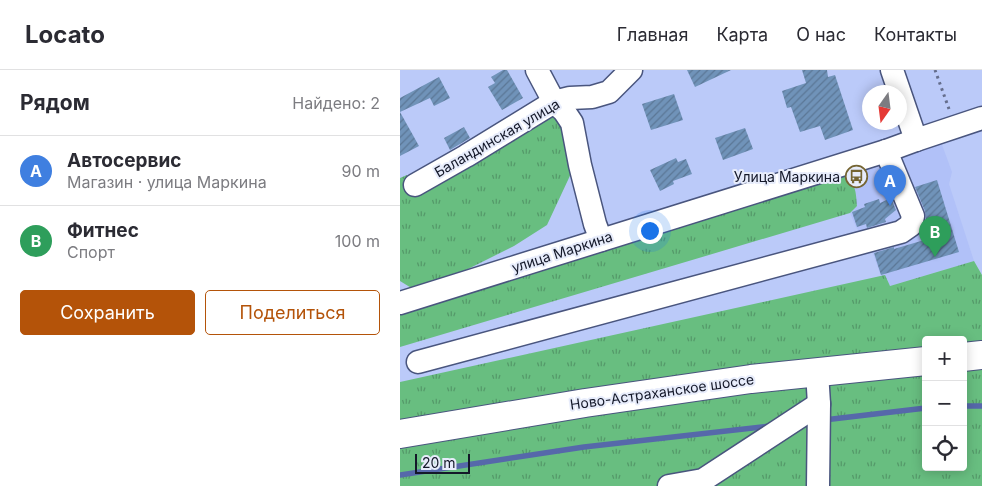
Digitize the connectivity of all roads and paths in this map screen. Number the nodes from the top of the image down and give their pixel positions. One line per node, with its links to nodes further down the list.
1 (537, 70): 5 (street)
2 (631, 70): 5 (street, Баландинская улица)
3 (892, 70): 8 (street)
4 (935, 70): 7 (path)
5 (554, 102): 10 (street, Баландинская улица); 11 (street)
6 (982, 118): 7 (street, улица Маркина)
7 (955, 128): 8 (street, улица Маркина)
8 (916, 140): 9 (street, улица Маркина)
9 (886, 151): 11 (street, улица Маркина); 16 (street)
10 (415, 186)
11 (601, 240): 12 (street, улица Маркина)
12 (403, 298)
13 (982, 355): 14 (main road)
14 (967, 357)
15 (922, 361): 17 (main road, Ново-Астраханское шоссе)
16 (418, 362)
17 (817, 372): 18 (street); 19 (main road, Ново-Астраханское шоссе)
18 (819, 404): 20 (street); 21 (street)
19 (400, 434)
20 (669, 486)
21 (818, 486)

